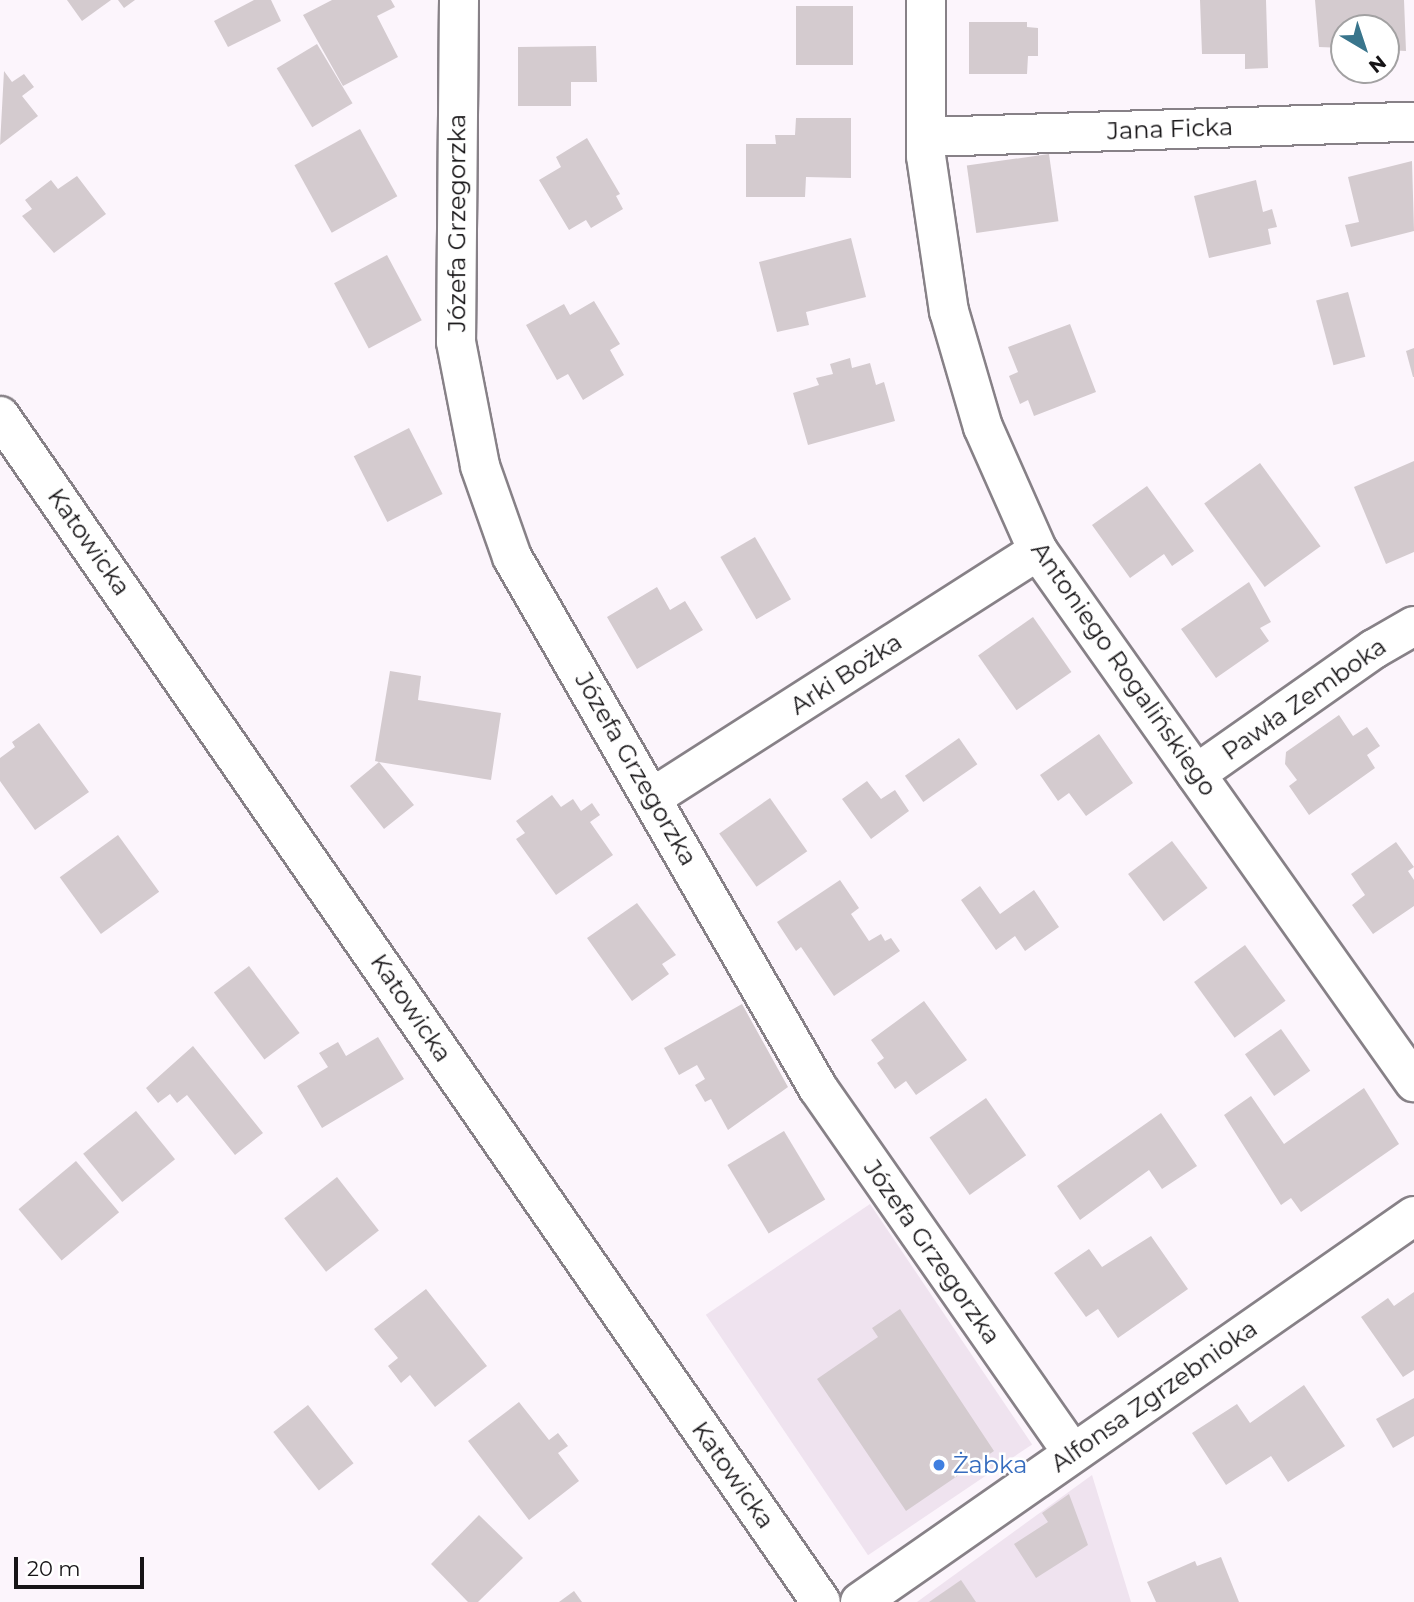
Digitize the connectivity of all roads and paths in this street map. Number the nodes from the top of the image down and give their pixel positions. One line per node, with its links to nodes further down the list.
1 (459, 0): 9 (street, Józefa Grzegorzka)
2 (926, 0): 4 (street, Antoniego Rogalińskiego)
3 (1414, 122): 4 (street, Jana Ficka)
4 (926, 137): 6 (street, Antoniego Rogalińskiego)
5 (0, 416): 13 (street, Katowicka)
6 (1038, 551): 8 (street, Antoniego Rogalińskiego); 9 (street, Arki Bożka)
7 (1414, 626): 8 (street, Pawła Zemboka)
8 (1196, 774): 10 (street, Antoniego Rogalińskiego)
9 (653, 797): 12 (street, Józefa Grzegorzka)
10 (1414, 1082)
11 (1414, 1216): 12 (street, Alfonsa Zgrzebnioka)
12 (1072, 1452): 14 (street, Alfonsa Zgrzebnioka)
13 (821, 1602)
14 (860, 1602)

